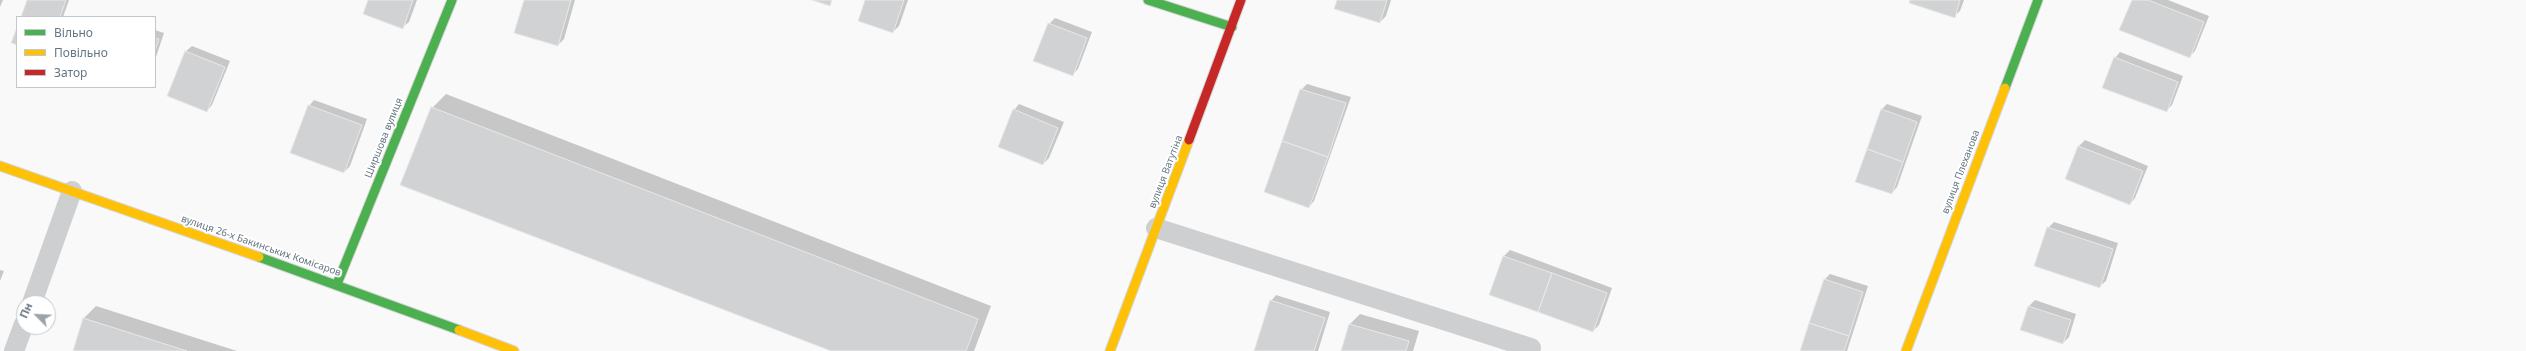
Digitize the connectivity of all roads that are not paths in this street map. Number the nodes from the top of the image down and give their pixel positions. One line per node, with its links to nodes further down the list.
1 (452, 0): 9 (street, Ширшова вулиця)
2 (1148, 0): 5 (street)
3 (1241, 0): 5 (street, вулиця Ватутіна)
4 (2038, 0): 16 (street, вулиця Плеханова)
5 (1232, 27): 8 (street, вулиця Ватутіна)
6 (0, 166): 7 (street, вулиця 26-х Бакинських Комісаров)
7 (72, 191): 9 (street, вулиця 26-х Бакинських Комісаров); 10 (lane)
8 (1156, 228): 12 (lane); 15 (street, вулиця Ватутіна)
9 (337, 284): 14 (street, вулиця 26-х Бакинських Комісаров)
10 (35, 295)
11 (20, 335): 13 (lane)
12 (1531, 348)
13 (14, 351)
14 (514, 351)
15 (1110, 351)
16 (1906, 351)

